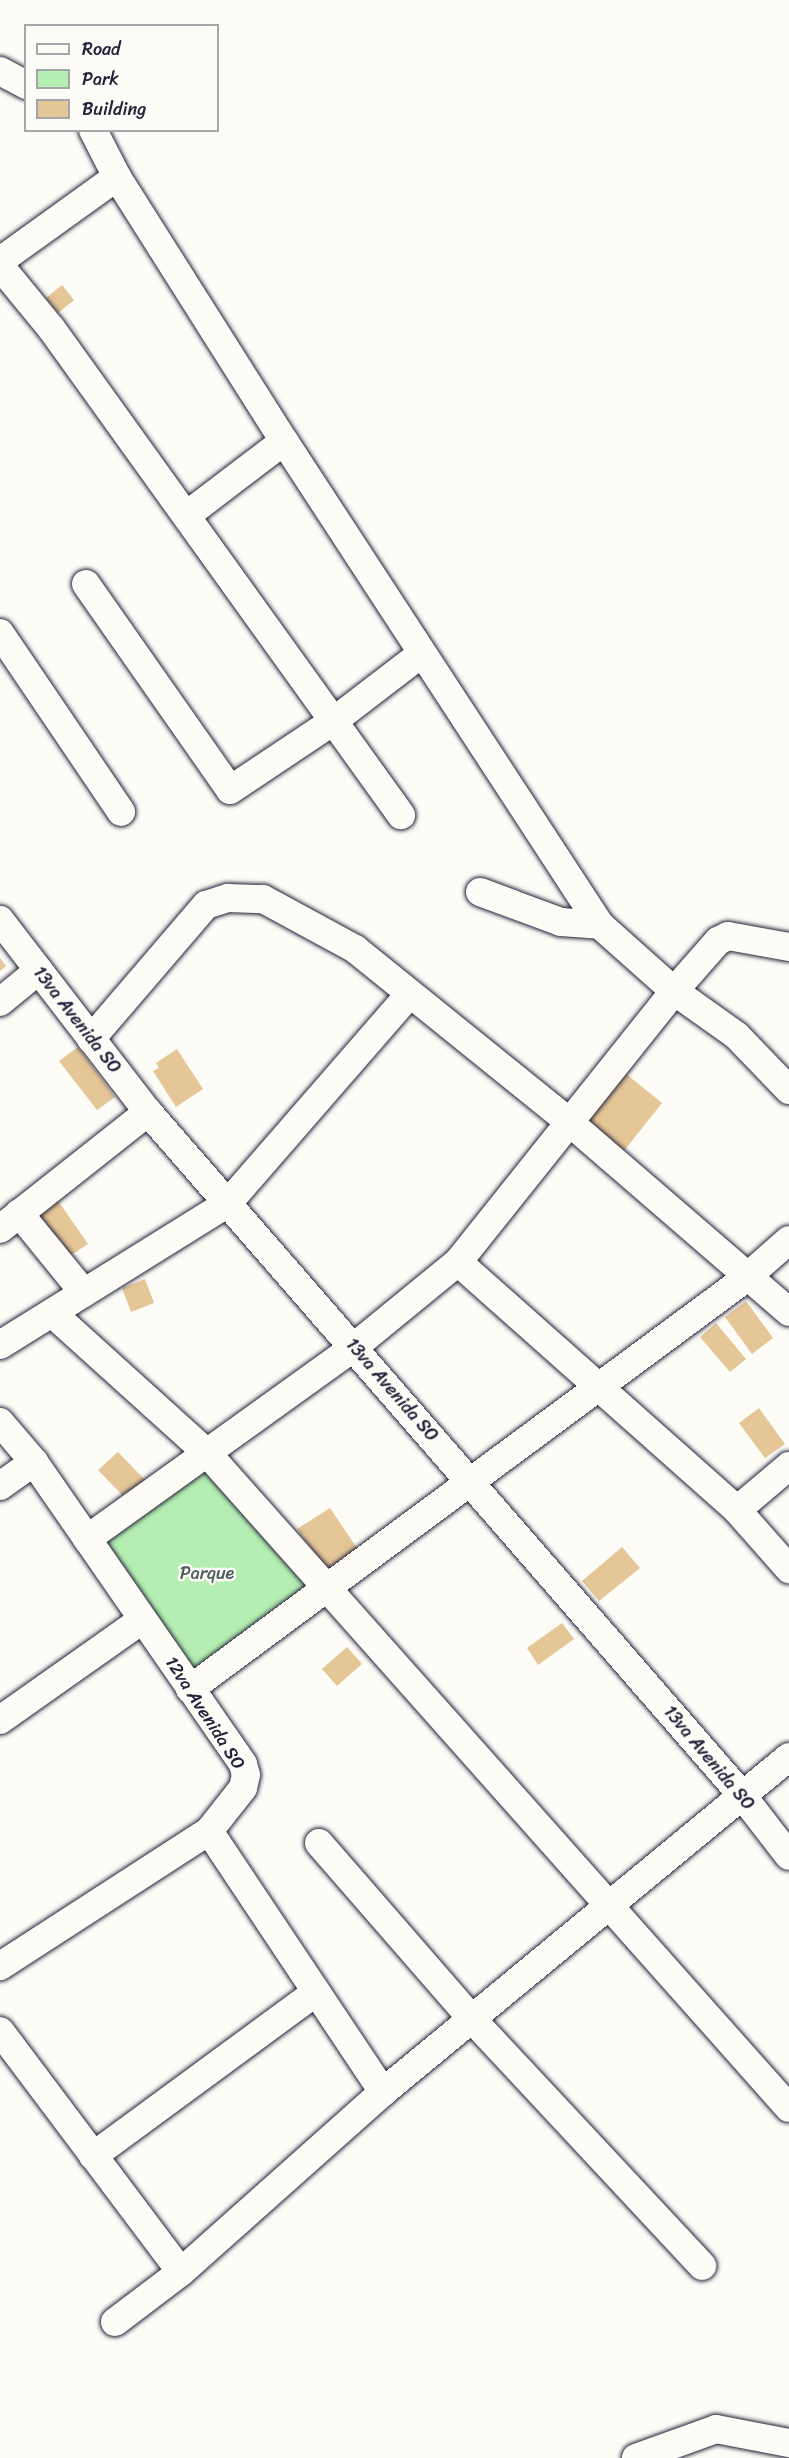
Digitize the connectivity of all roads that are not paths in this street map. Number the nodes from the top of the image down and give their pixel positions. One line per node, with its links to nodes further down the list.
1 (0, 71): 2 (street)
2 (24, 84)
3 (94, 132): 4 (street)
4 (117, 177): 5 (street); 7 (street)
5 (0, 261)
6 (0, 266): 8 (street)
7 (284, 441): 8 (street); 11 (street)
8 (187, 515): 12 (street)
9 (86, 584): 12 (street)
10 (2, 640): 13 (street)
11 (421, 654): 12 (street); 17 (street)
12 (335, 720): 14 (street)
13 (121, 812)
14 (401, 815)
15 (480, 892): 17 (street)
16 (0, 920): 19 (street, 13va Avenida SO)
17 (600, 925): 20 (street)
18 (789, 947): 20 (street)
19 (39, 970): 22 (street); 23 (street, 13va Avenida SO)
20 (674, 991): 24 (street); 26 (street)
21 (410, 994): 23 (street); 26 (street); 27 (street)
22 (0, 1002)
23 (91, 1039): 25 (street, 13va Avenida SO)
24 (789, 1090)
25 (148, 1112): 27 (street, 13va Avenida SO); 28 (street)
26 (568, 1121): 30 (street); 31 (street)
27 (228, 1203): 32 (street); 36 (street, 13va Avenida SO)
28 (10, 1221): 32 (street)
29 (789, 1240): 31 (street)
30 (458, 1262): 36 (street); 37 (street)
31 (746, 1278): 33 (street); 37 (street)
32 (84, 1293): 34 (street)
33 (789, 1312)
34 (52, 1313): 35 (street); 39 (street)
35 (0, 1345)
36 (354, 1347): 39 (street); 42 (street, 13va Avenida SO)
37 (597, 1388): 42 (street); 44 (street)
38 (0, 1422): 40 (street, 12va Avenida SO)
39 (207, 1453): 45 (street); 47 (street)
40 (34, 1462): 43 (street); 45 (street, 12va Avenida SO)
41 (789, 1466): 44 (street)
42 (471, 1482): 47 (street); 52 (street, 13va Avenida SO)
43 (0, 1486)
44 (737, 1510): 46 (street)
45 (87, 1539): 48 (street, 12va Avenida SO)
46 (789, 1569)
47 (325, 1589): 49 (street); 56 (street)
48 (142, 1620): 49 (street, 12va Avenida SO); 50 (street)
49 (190, 1689): 53 (street, 12va Avenida SO)
50 (0, 1720)
51 (789, 1758): 52 (street)
52 (741, 1794): 55 (street, 13va Avenida SO); 56 (street)
53 (209, 1831): 57 (street, 12va Avenida SO); 58 (street)
54 (319, 1842): 59 (street)
55 (789, 1856)
56 (606, 1906): 59 (street); 62 (street)
57 (0, 1966)
58 (316, 1992): 61 (street); 63 (street)
59 (471, 2018): 61 (street); 64 (street)
60 (0, 2031): 63 (street)
61 (383, 2092): 65 (street)
62 (789, 2108)
63 (93, 2156): 65 (street)
64 (702, 2266)
65 (181, 2272): 66 (street)
66 (115, 2322)
67 (789, 2443): 68 (street)
68 (649, 2456)

